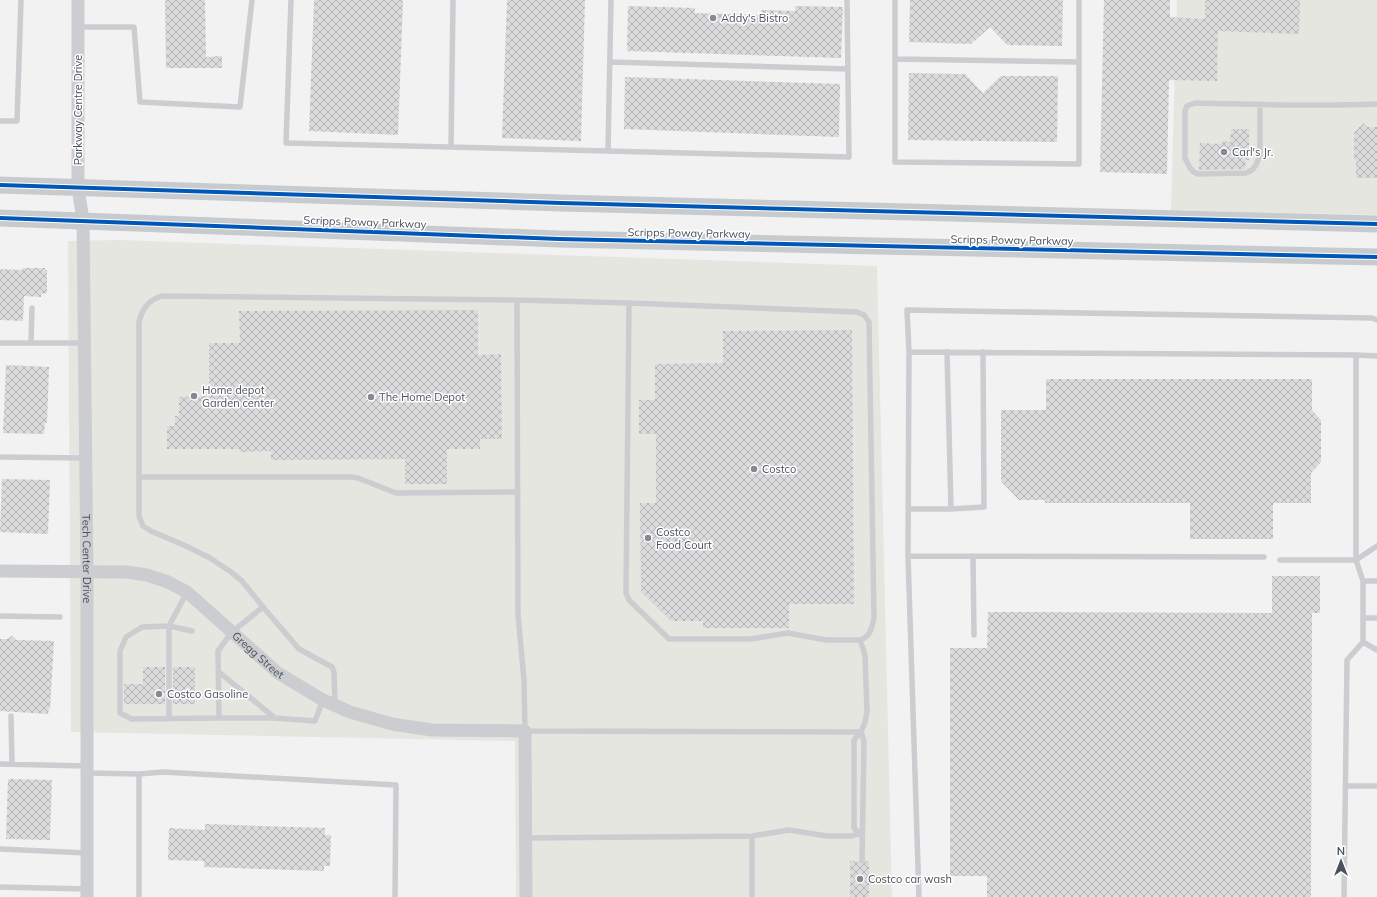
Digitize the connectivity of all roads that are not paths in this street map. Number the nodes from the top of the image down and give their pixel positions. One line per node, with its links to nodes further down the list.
1 (21, 0): 17 (lane)
2 (78, 0): 10 (street, Parkway Centre Drive)
3 (252, 0): 10 (lane)
4 (291, 0): 18 (lane)
5 (453, 0): 18 (lane)
6 (610, 0): 12 (lane)
7 (847, 0): 14 (lane)
8 (895, 0): 11 (lane)
9 (1080, 0): 13 (lane)
10 (78, 27): 21 (street, Parkway Centre Drive)
11 (895, 59): 13 (lane); 13 (lane)
12 (610, 62): 14 (lane); 19 (lane)
13 (1080, 62)
14 (848, 69): 19 (lane)
15 (1260, 104): 15 (lane); 16 (lane)
16 (1377, 104)
17 (0, 121)
18 (451, 147): 19 (lane)
19 (608, 151)
20 (0, 185): 21 (main road)
21 (78, 188): 23 (street, Parkway Centre Drive); 24 (main road)
22 (0, 218): 23 (main road, Scripps Poway Parkway)
23 (83, 220): 25 (main road, Scripps Poway Parkway); 32 (street, Tech Center Drive)
24 (1377, 224)
25 (1377, 257)
26 (517, 300): 27 (lane); 40 (lane); 41 (lane)
27 (628, 303): 64 (lane); 64 (lane)
28 (32, 308): 31 (lane)
29 (1377, 320): 33 (lane)
30 (0, 343): 31 (lane)
31 (31, 343): 32 (lane)
32 (84, 343): 39 (street, Tech Center Drive)
33 (909, 352): 34 (lane); 42 (lane)
34 (947, 352): 35 (lane); 43 (lane)
35 (983, 352): 36 (lane); 43 (lane)
36 (1356, 355): 37 (lane); 49 (lane)
37 (1377, 356)
38 (0, 457): 39 (lane)
39 (86, 458): 51 (street, Tech Center Drive)
40 (139, 477): 41 (lane); 55 (lane)
41 (518, 492): 74 (lane)
42 (909, 508): 43 (lane); 45 (lane)
43 (951, 508)
44 (1377, 546): 49 (lane)
45 (908, 556): 46 (lane); 94 (lane)
46 (973, 556): 47 (lane); 63 (lane)
47 (1264, 556)
48 (1280, 560): 49 (lane)
49 (1356, 560): 52 (lane)
50 (0, 571): 51 (street, Gregg Street)
51 (87, 572): 54 (street, Gregg Street); 78 (street, Tech Center Drive)
52 (1364, 580): 53 (lane); 58 (lane)
53 (1377, 581)
54 (187, 592): 60 (lane); 62 (street, Gregg Street)
55 (263, 607): 62 (lane); 69 (lane)
56 (0, 616): 57 (lane)
57 (60, 617)
58 (1363, 618): 59 (lane); 65 (lane)
59 (1377, 618)
60 (169, 626): 61 (lane); 71 (lane); 71 (lane)
61 (192, 631)
62 (232, 632): 67 (lane); 68 (street, Gregg Street)
63 (974, 635)
64 (860, 640): 75 (lane)
65 (1363, 642): 66 (lane); 80 (lane)
66 (1377, 650)
67 (219, 672): 72 (lane); 73 (lane)
68 (323, 700): 69 (street, Gregg Street); 73 (lane)
69 (335, 706): 74 (street, Gregg Street)
70 (11, 716): 77 (lane)
71 (169, 718): 72 (lane)
72 (219, 718): 73 (lane)
73 (275, 718)
74 (525, 731): 75 (lane); 84 (street)
75 (861, 732): 82 (lane); 82 (lane)
76 (0, 764): 77 (lane)
77 (12, 764): 78 (lane)
78 (86, 769): 79 (lane); 86 (street, Tech Center Drive)
79 (139, 774): 90 (lane); 91 (lane)
80 (1346, 786): 81 (lane); 95 (lane)
81 (1377, 786)
82 (860, 834): 83 (lane); 87 (lane)
83 (752, 836): 84 (lane); 93 (lane)
84 (525, 838): 92 (street)
85 (0, 849): 86 (lane)
86 (88, 853): 89 (street, Tech Center Drive)
87 (862, 861)
88 (0, 887): 89 (lane)
89 (87, 893)
90 (139, 897)
91 (395, 897)
92 (526, 897)
93 (752, 897)
94 (919, 897)
95 (1344, 897)

